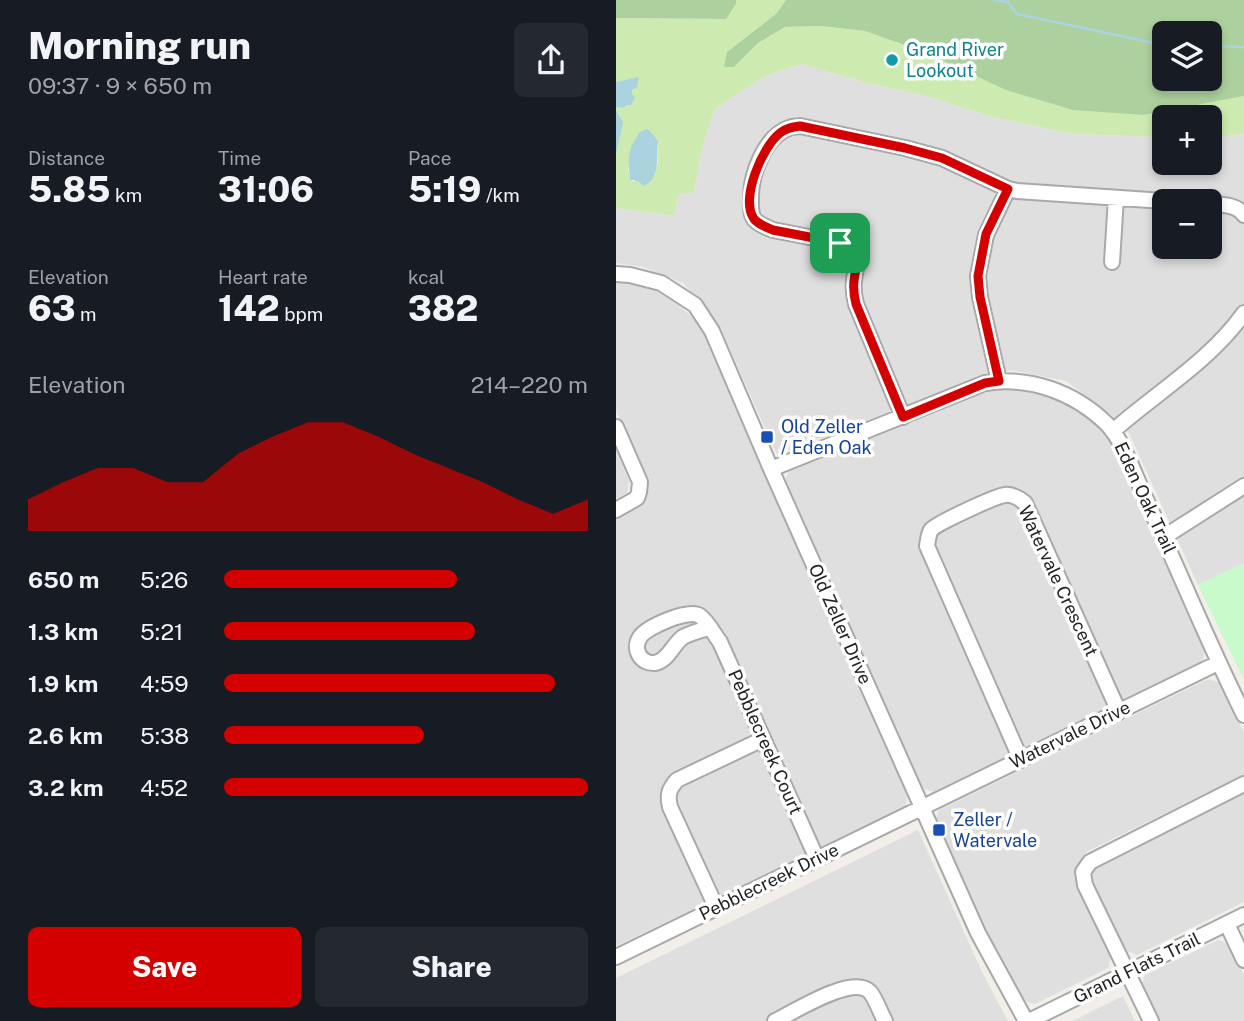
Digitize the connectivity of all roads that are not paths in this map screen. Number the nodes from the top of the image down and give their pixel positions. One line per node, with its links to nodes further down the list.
1 (1008, 189): 2 (street); 9 (street); 10 (street)
2 (1116, 198): 3 (street); 6 (street)
3 (1152, 200)
4 (1222, 205): 5 (street)
5 (1244, 215)
6 (1112, 262)
7 (616, 274): 13 (street, Old Zeller Drive)
8 (1244, 313): 12 (street)
9 (999, 381): 10 (street, Eden Oak Trail); 12 (street, Eden Oak Trail)
10 (903, 417): 13 (street, Eden Oak Trail)
11 (616, 427): 15 (street)
12 (1113, 431): 16 (street, Eden Oak Trail)
13 (771, 469): 24 (street, Old Zeller Drive)
14 (1244, 486): 16 (street)
15 (616, 510)
16 (1164, 537): 18 (street, Eden Oak Trail)
17 (709, 628): 17 (street); 21 (street, Pebblecreek Court)
18 (1218, 663): 19 (street, Watervale Drive); 20 (street, Eden Oak Trail)
19 (1119, 712): 22 (street, Watervale Drive); 22 (street, Watervale Crescent)
20 (1244, 715)
21 (763, 739): 25 (street, Pebblecreek Court); 26 (street)
22 (1021, 760): 24 (street, Watervale Drive)
23 (1244, 785): 31 (street)
24 (922, 808): 25 (street, Pebblecreek Drive); 34 (street, Old Zeller Drive)
25 (817, 859): 26 (street, Pebblecreek Drive)
26 (716, 907): 29 (street, Pebblecreek Drive)
27 (1244, 915): 28 (street, Grand Flats Trail)
28 (1227, 924): 30 (street); 31 (street, Grand Flats Trail)
29 (616, 957)
30 (1244, 960)
31 (1127, 973): 34 (street, Grand Flats Trail); 35 (street)
32 (775, 1021): 33 (street)
33 (885, 1021)
34 (1027, 1021)
35 (1151, 1021)

